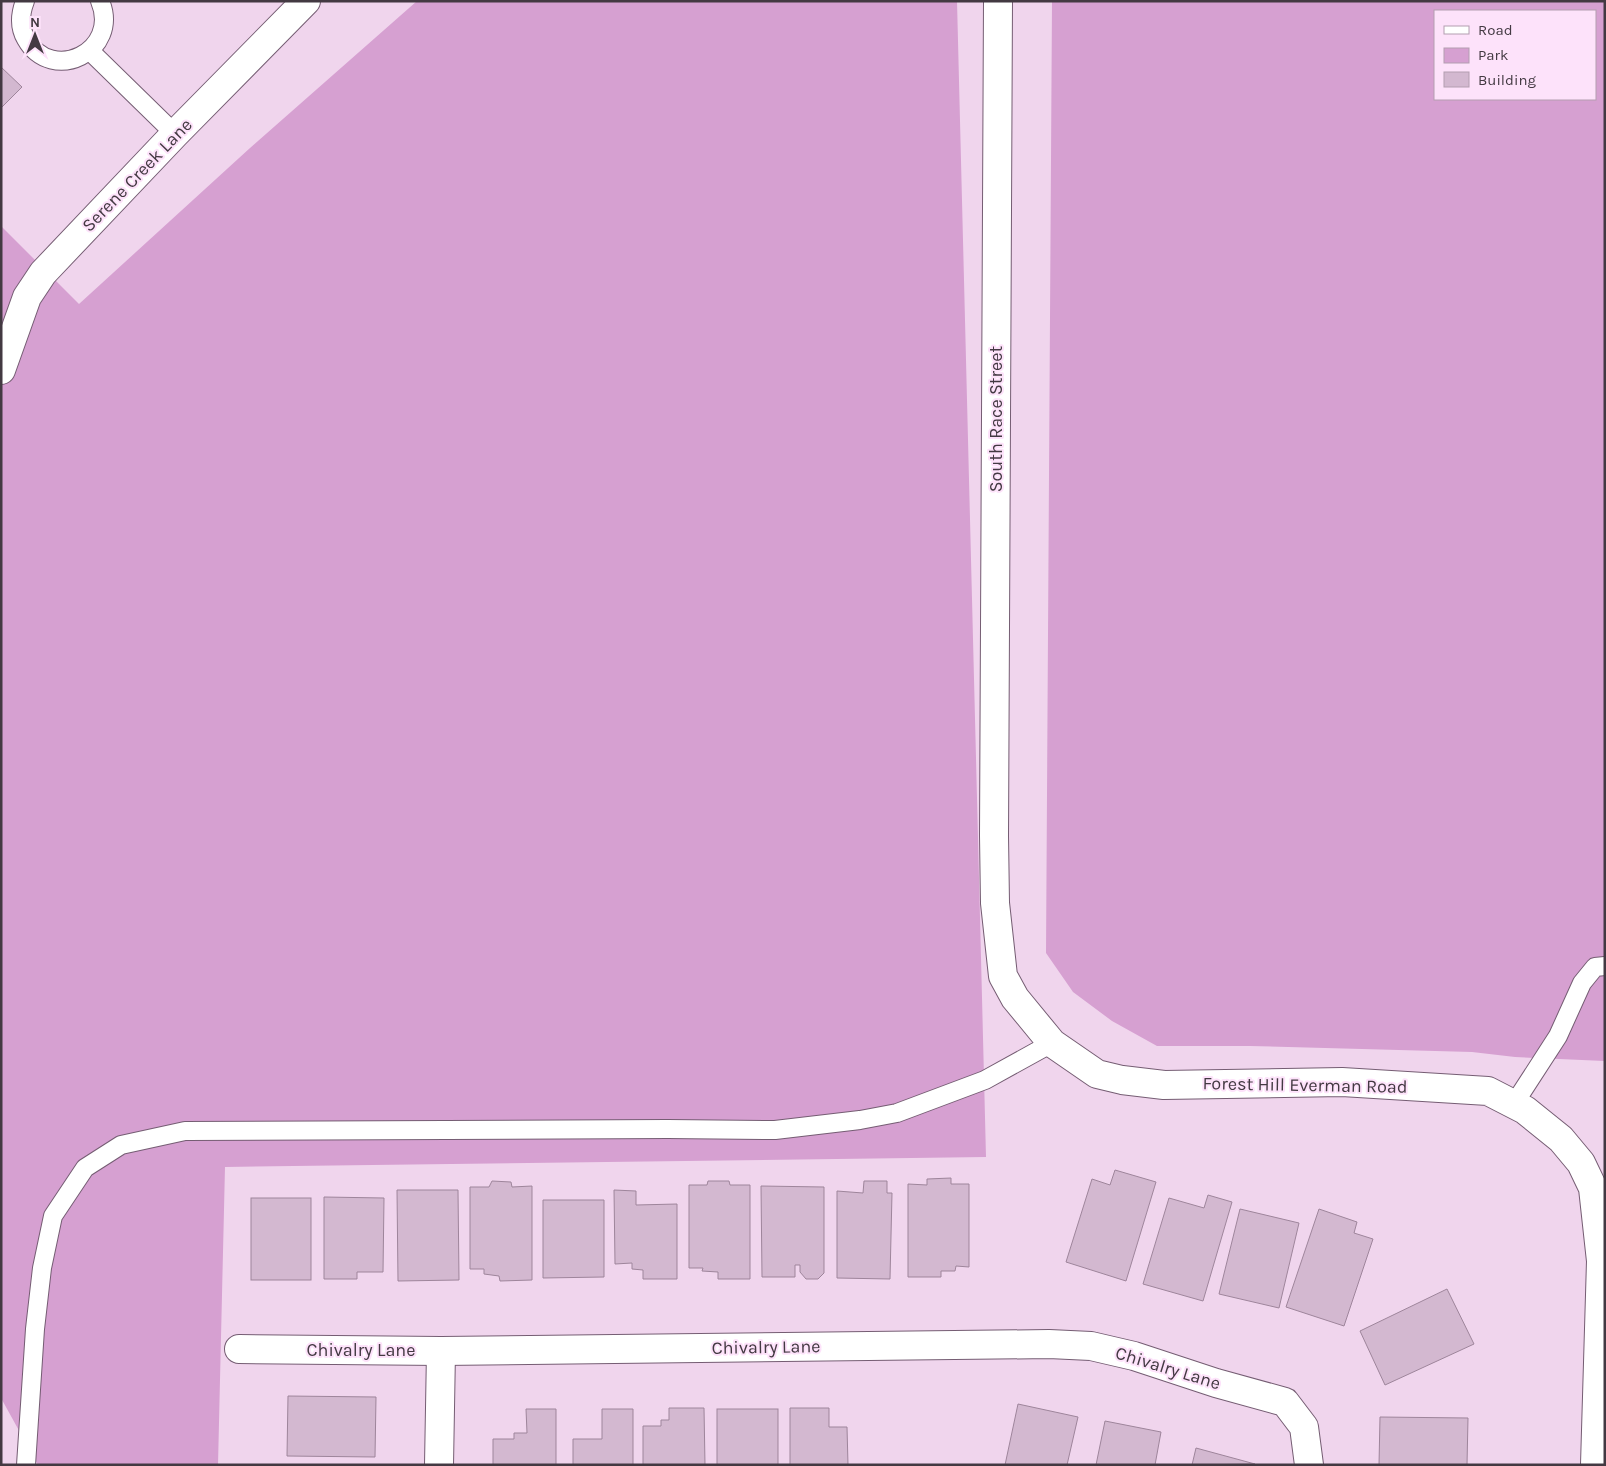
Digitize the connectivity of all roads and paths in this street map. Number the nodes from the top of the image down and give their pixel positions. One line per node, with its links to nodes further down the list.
1 (26, 1): 5 (lane)
2 (100, 1): 5 (lane)
3 (306, 1): 6 (street, Serene Creek Lane)
4 (998, 1): 8 (street, South Race Street)
5 (90, 51): 6 (lane)
6 (174, 134): 7 (street, Serene Creek Lane)
7 (1, 370)
8 (994, 836): 10 (street, Forest Hill Everman Road)
9 (1605, 966): 11 (lane)
10 (1052, 1044): 11 (street, Forest Hill Everman Road); 14 (lane)
11 (1514, 1104): 17 (street, Forest Hill Everman Road)
12 (239, 1350): 13 (street, Chivalry Lane)
13 (441, 1351): 15 (street); 16 (street, Chivalry Lane)
14 (26, 1465)
15 (439, 1465)
16 (1309, 1465)
17 (1595, 1465)

